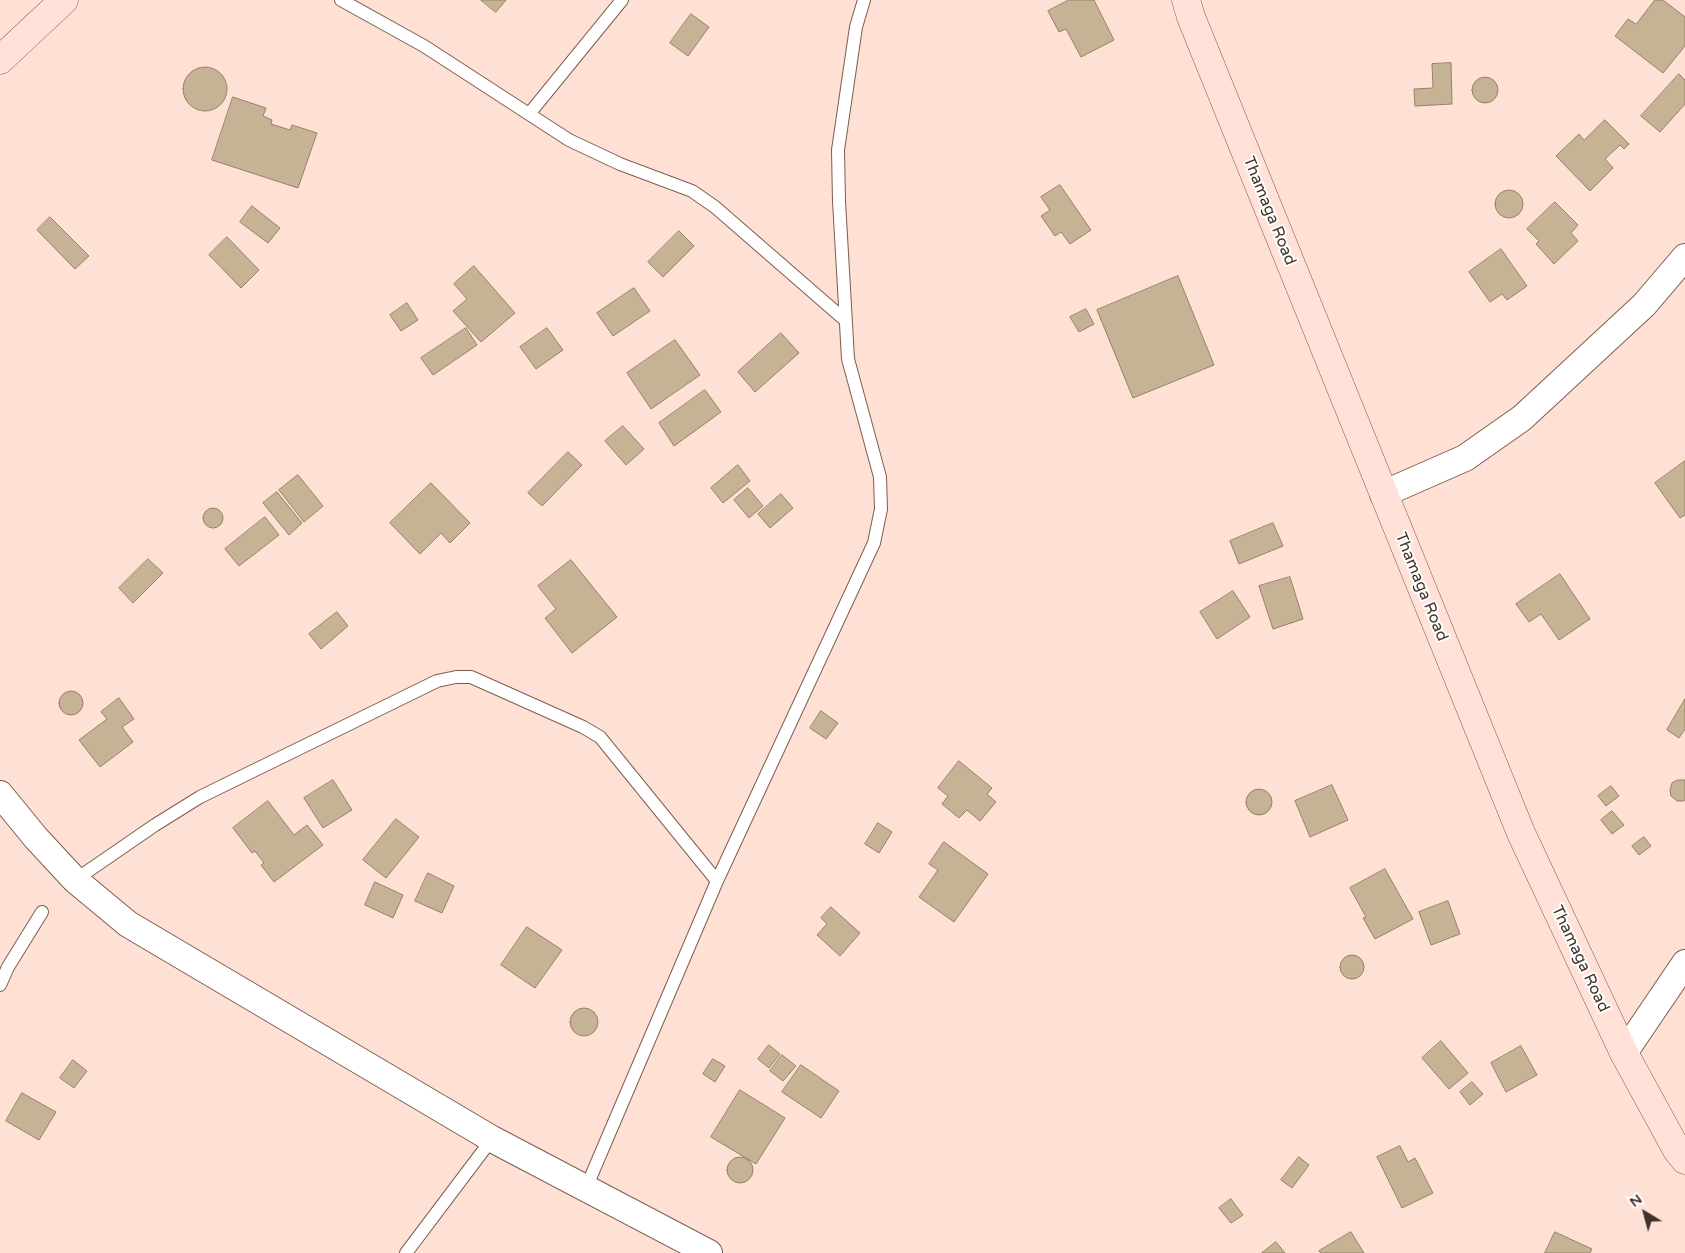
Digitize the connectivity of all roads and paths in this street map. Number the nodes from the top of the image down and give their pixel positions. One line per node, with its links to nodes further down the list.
1 (64, 0): 6 (main road)
2 (341, 0): 7 (lane)
3 (622, 0): 7 (lane)
4 (864, 0): 9 (lane)
5 (1186, 0): 10 (main road, Thamaga Road)
6 (0, 60)
7 (529, 114): 9 (lane)
8 (1685, 257): 10 (street)
9 (846, 320): 13 (lane)
10 (1383, 494): 17 (main road, Thamaga Road)
11 (0, 794): 12 (street)
12 (75, 880): 13 (lane); 18 (street)
13 (717, 881): 20 (lane)
14 (42, 912): 16 (lane)
15 (1685, 962): 17 (street)
16 (0, 985)
17 (1624, 1053): 19 (main road, Thamaga Road)
18 (492, 1139): 20 (street); 21 (lane)
19 (1685, 1160)
20 (586, 1188): 22 (street)
21 (406, 1253)
22 (709, 1253)

